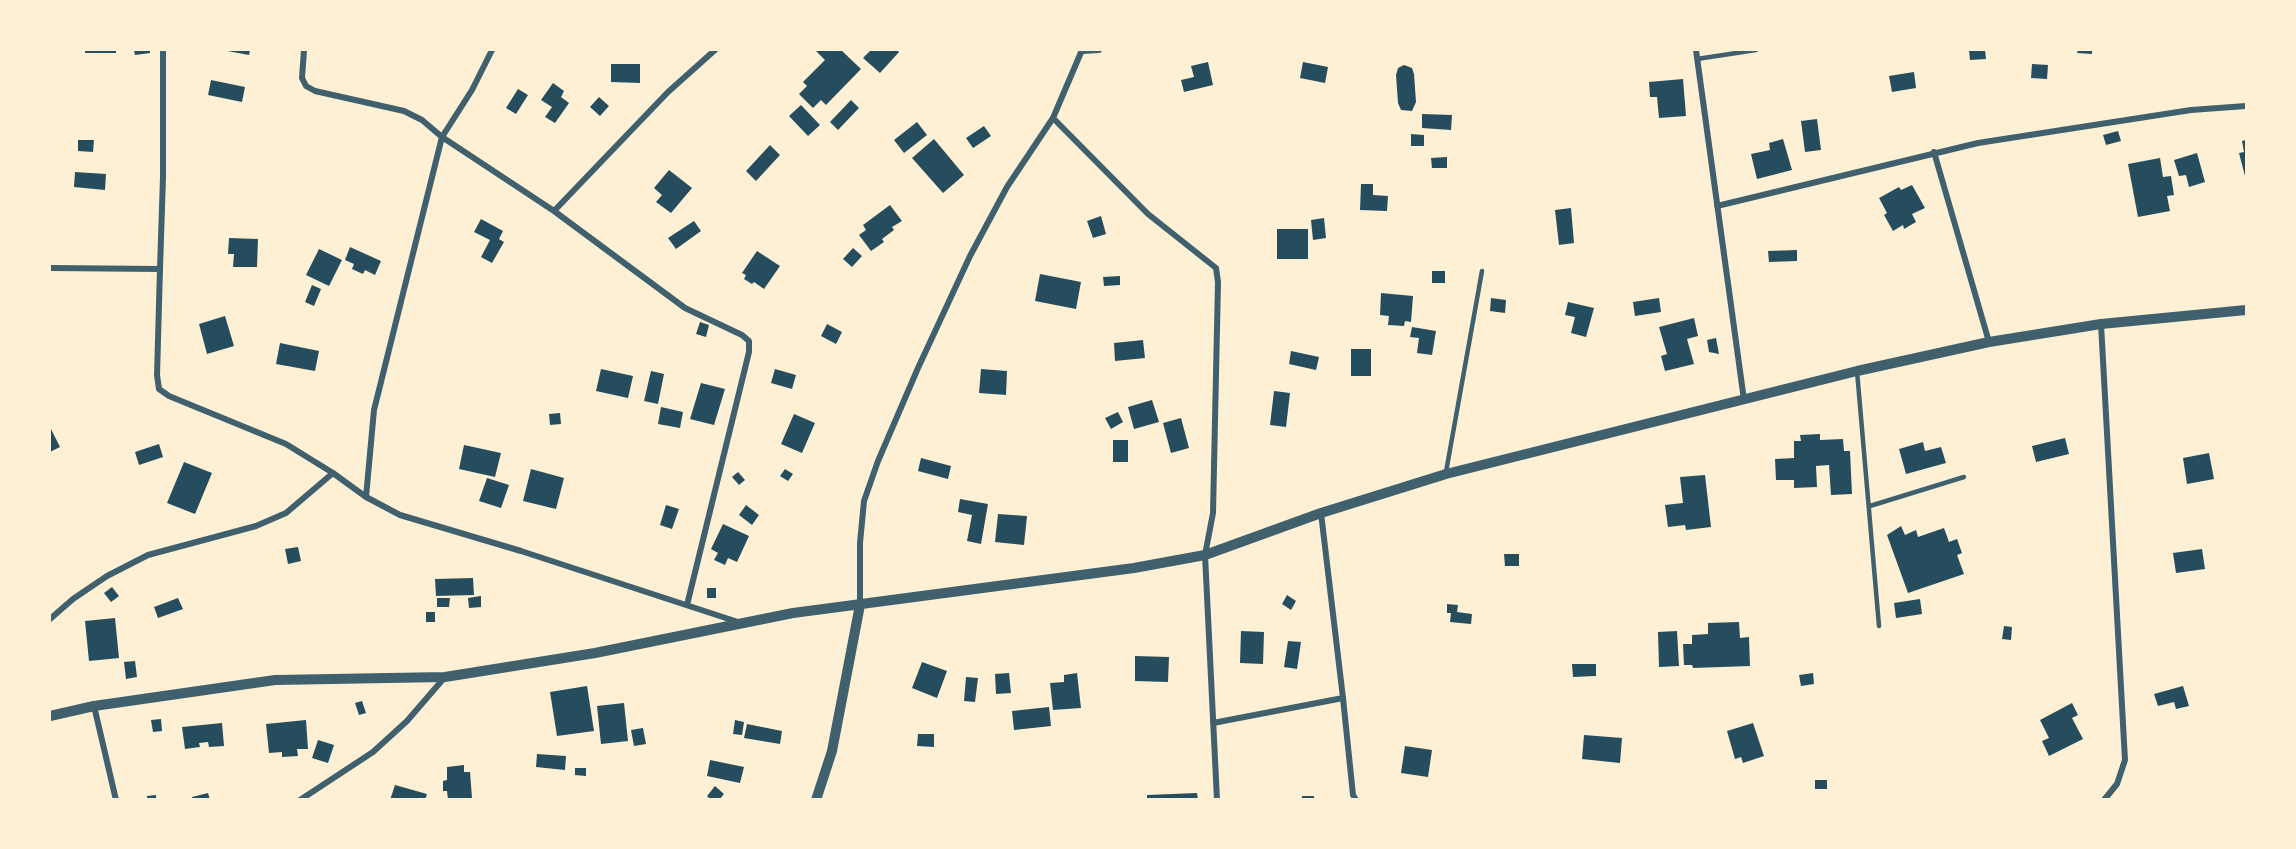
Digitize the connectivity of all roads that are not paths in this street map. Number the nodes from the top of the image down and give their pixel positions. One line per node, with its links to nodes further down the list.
1 (163, 50): 17 (street)
2 (304, 50): 12 (street)
3 (492, 50): 12 (street)
4 (715, 50): 15 (street)
5 (1083, 50): 6 (street); 11 (street)
6 (1099, 50)
7 (1696, 50): 9 (street)
8 (1756, 50): 9 (lane)
9 (1697, 59): 14 (street)
10 (2247, 106): 13 (street)
11 (1053, 118): 30 (street); 31 (street)
12 (442, 137): 15 (street); 27 (street)
13 (1934, 152): 14 (street); 21 (street)
14 (1717, 206): 23 (street)
15 (554, 212): 32 (street)
16 (50, 268): 17 (street)
17 (160, 269): 24 (street)
18 (1482, 271): 25 (lane)
19 (2247, 310): 20 (street)
20 (2101, 324): 21 (street); 46 (street)
21 (1989, 342): 22 (street)
22 (1857, 371): 23 (street); 28 (lane)
23 (1744, 401): 25 (street)
24 (333, 473): 27 (street); 33 (street)
25 (1446, 474): 29 (street)
26 (1964, 477): 28 (lane)
27 (366, 497): 32 (street)
28 (1870, 506): 35 (lane)
29 (1322, 513): 30 (street); 37 (street)
30 (1205, 555): 31 (street); 40 (street)
31 (860, 604): 34 (street); 43 (street)
32 (687, 605): 34 (street)
33 (50, 619)
34 (743, 624): 36 (street)
35 (1879, 626)
36 (445, 677): 38 (street); 42 (street)
37 (1343, 698): 40 (street); 45 (street)
38 (94, 706): 39 (street); 41 (street)
39 (50, 716)
40 (1213, 723): 44 (street)
41 (116, 800)
42 (300, 800)
43 (816, 800)
44 (1217, 800)
45 (1356, 800)
46 (2104, 800)

